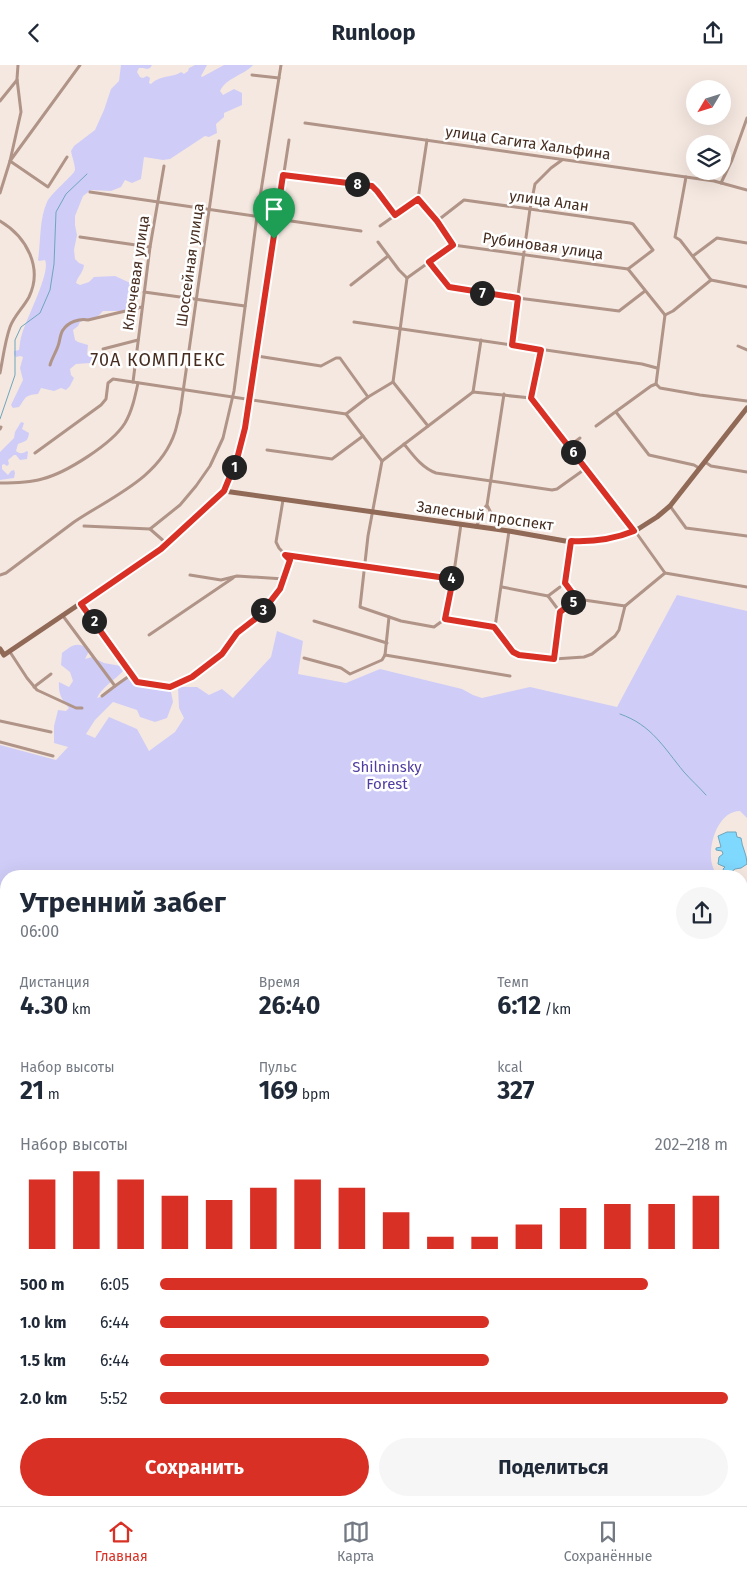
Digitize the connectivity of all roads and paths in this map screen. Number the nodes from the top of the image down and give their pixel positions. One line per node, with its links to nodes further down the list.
1 (18, 65): 5 (street)
2 (80, 65): 15 (street)
3 (281, 65): 6 (street)
4 (252, 75): 6 (street)
5 (17, 79): 7 (street); 15 (street)
6 (279, 79): 29 (street)
7 (0, 101)
8 (747, 118): 20 (street)
9 (305, 123): 11 (street, улица Сагита Хальфина)
10 (289, 140): 17 (street)
11 (428, 140): 14 (street, улица Сагита Хальфина); 24 (street)
12 (219, 141): 27 (street, Шоссейная улица)
13 (67, 157): 15 (street)
14 (562, 160): 18 (street, улица Сагита Хальфина); 26 (street)
15 (10, 161): 23 (street)
16 (164, 166): 25 (street, Ключевая улица)
17 (283, 175): 28 (street); 31 (street)
18 (686, 177): 43 (street)
19 (704, 180): 20 (street, улица Сагита Хальфина)
20 (721, 183): 21 (street, улица Сагита Хальфина)
21 (747, 190)
22 (90, 192): 25 (street)
23 (0, 193)
24 (418, 199): 28 (street); 33 (street)
25 (158, 201): 27 (street); 40 (street, Ключевая улица)
26 (530, 209): 33 (street, улица Алан); 41 (street); 45 (street, улица Алан)
27 (209, 210): 29 (street); 52 (street, Шоссейная улица)
28 (395, 215): 34 (street)
29 (258, 216): 30 (street); 54 (street)
30 (268, 217)
31 (277, 219): 35 (street); 56 (street)
32 (0, 221): 70 (street)
33 (437, 221): 39 (street)
34 (380, 226)
35 (361, 231)
36 (80, 237): 40 (street)
37 (378, 242): 42 (street)
38 (747, 243): 43 (street)
39 (453, 245): 41 (street, Рубиновая улица); 44 (street)
40 (150, 247): 51 (street, Ключевая улица)
41 (524, 254): 45 (street, Рубиновая улица); 53 (street)
42 (388, 256): 46 (street); 48 (street)
43 (693, 257): 47 (street)
44 (429, 262): 46 (street); 53 (street)
45 (628, 269): 50 (street)
46 (407, 278): 59 (street)
47 (711, 281): 49 (street); 57 (street)
48 (350, 285)
49 (747, 287)
50 (645, 291): 53 (street); 57 (street)
51 (144, 292): 52 (street); 55 (street, Ключевая улица)
52 (196, 298): 54 (street); 75 (street, Шоссейная улица)
53 (518, 298): 62 (street)
54 (245, 306): 78 (street)
55 (142, 307): 60 (street, Ключевая улица); 68 (street)
56 (263, 309): 67 (street)
57 (665, 315): 69 (street)
58 (354, 322): 59 (street)
59 (400, 330): 61 (street); 72 (street)
60 (138, 340): 64 (street); 71 (street, Ключевая улица)
61 (481, 340): 62 (street); 76 (street)
62 (512, 345): 65 (street)
63 (738, 347): 66 (street)
64 (103, 349)
65 (541, 350): 69 (street); 80 (street)
66 (747, 350)
67 (257, 356): 79 (street); 81 (street)
68 (50, 365)
69 (657, 368): 74 (street)
70 (0, 373)
71 (131, 382): 73 (street); 93 (street)
72 (392, 382): 79 (street); 86 (street)
73 (138, 383): 75 (street); 100 (street)
74 (656, 385): 82 (street); 84 (street)
75 (183, 389): 78 (street); 119 (street, Шоссейная улица)
76 (473, 391): 77 (street); 86 (street)
77 (504, 394): 80 (street); 99 (street)
78 (232, 397): 81 (street); 109 (street)
79 (368, 397): 85 (street)
80 (531, 398): 91 (street)
81 (251, 399): 85 (street); 101 (street)
82 (747, 401)
83 (747, 408): 95 (main road, Залесный проспект)
84 (616, 412): 87 (street); 96 (street)
85 (346, 414): 88 (street)
86 (428, 426): 90 (street)
87 (596, 426)
88 (363, 436): 92 (street); 94 (street)
89 (580, 438): 91 (street)
90 (404, 444): 94 (street); 99 (street)
91 (568, 447): 97 (street)
92 (267, 450)
93 (35, 453)
94 (382, 461): 105 (street)
95 (705, 462): 96 (main road, Залесный проспект); 98 (street)
96 (699, 468): 104 (main road, Залесный проспект)
97 (585, 469): 99 (street); 112 (street)
98 (747, 472)
99 (490, 481): 103 (street)
100 (0, 483)
101 (224, 491): 102 (main road, Залесный проспект); 115 (main road)
102 (283, 500): 105 (main road, Залесный проспект); 116 (street)
103 (487, 505): 108 (street); 110 (street)
104 (670, 506): 112 (main road, Залесный проспект); 113 (street)
105 (373, 512): 106 (main road, Залесный проспект); 117 (street)
106 (461, 524): 108 (main road, Залесный проспект); 123 (street)
107 (84, 526): 109 (street)
108 (476, 527): 110 (main road, Залесный проспект)
109 (150, 529): 115 (street)
110 (499, 530): 111 (main road, Залесный проспект)
111 (509, 531): 114 (main road, Залесный проспект); 125 (street)
112 (634, 531): 114 (main road, Залесный проспект); 118 (street)
113 (747, 537)
114 (571, 541): 130 (street)
115 (167, 544): 131 (main road)
116 (285, 555): 117 (street); 122 (street)
117 (365, 567): 123 (street); 135 (street)
118 (665, 573): 127 (street); 132 (street)
119 (0, 575)
120 (190, 575): 124 (street)
121 (233, 578): 122 (street); 124 (street); 128 (street)
122 (284, 579): 148 (street)
123 (453, 579): 136 (street)
124 (221, 580): 128 (street)
125 (502, 587): 129 (street); 138 (street)
126 (560, 587): 129 (street)
127 (747, 587)
128 (217, 588): 139 (street)
129 (548, 595): 133 (street)
130 (577, 599): 132 (street); 133 (street)
131 (81, 604): 134 (main road); 148 (street)
132 (624, 605): 146 (street)
133 (560, 612): 146 (street)
134 (63, 616): 142 (main road); 151 (street)
135 (389, 617): 136 (street); 140 (street)
136 (445, 619): 138 (street)
137 (314, 621): 140 (street)
138 (494, 627): 146 (street)
139 (149, 635)
140 (387, 643): 143 (street)
141 (0, 649): 144 (main road)
142 (10, 651): 144 (main road); 150 (street)
143 (386, 655): 145 (street); 149 (street)
144 (2, 657)
145 (304, 657)
146 (554, 659)
147 (51, 674): 150 (street)
148 (132, 674): 151 (street)
149 (510, 676)
150 (34, 687): 153 (street)
151 (115, 687): 152 (street)
152 (102, 696)
153 (82, 708)
154 (0, 721): 155 (street)
155 (51, 733)
156 (0, 742): 157 (street)
157 (53, 756)

